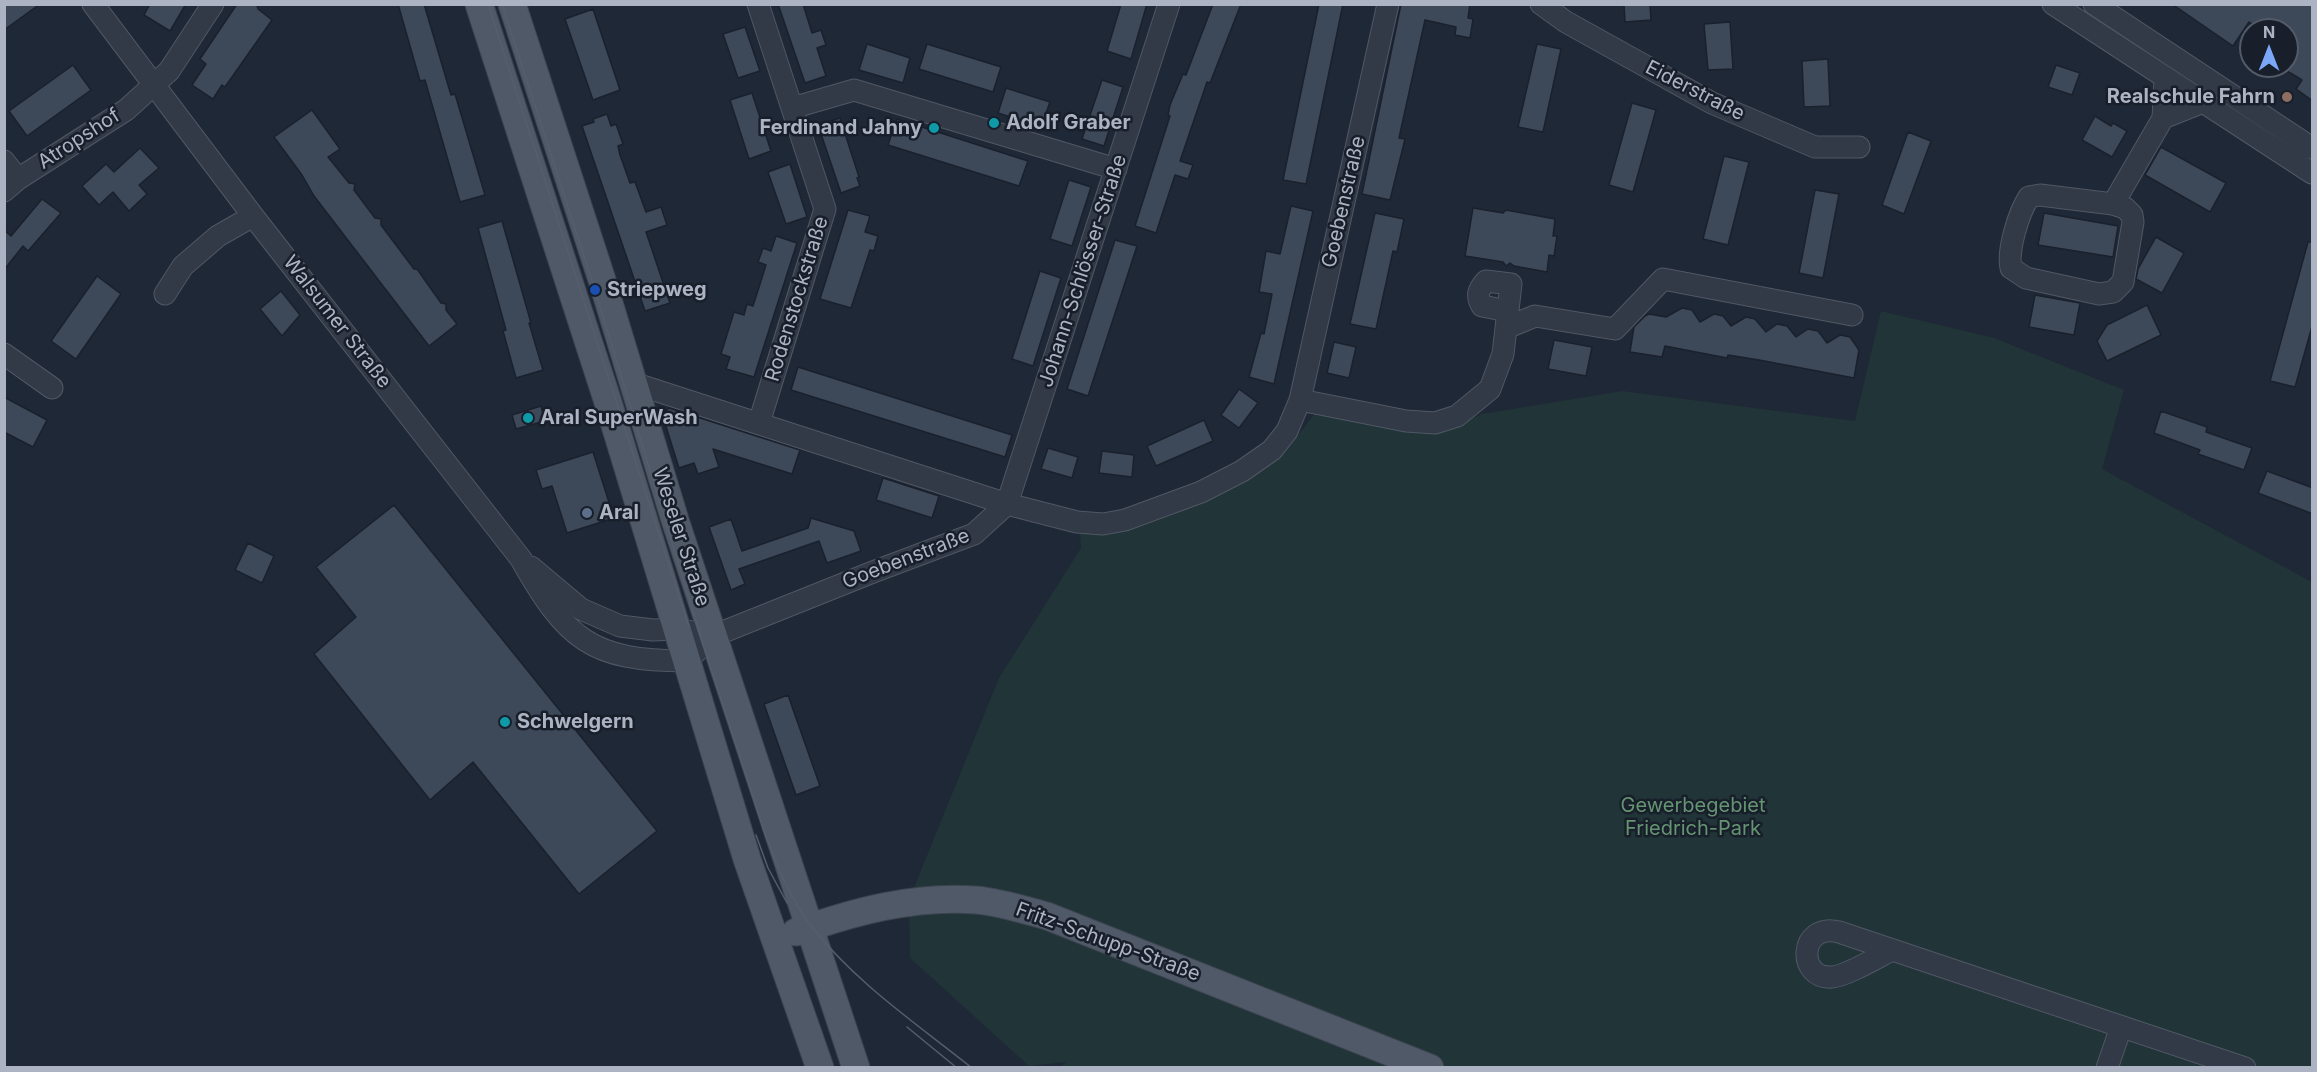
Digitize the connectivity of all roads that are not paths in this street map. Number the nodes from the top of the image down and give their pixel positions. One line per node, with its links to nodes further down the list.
1 (93, 4): 12 (street, Walsumer Straße)
2 (213, 4): 12 (street, Atropshof)
3 (479, 4): 33 (main road, Weseler Straße)
4 (512, 4): 27 (main road, Weseler Straße)
5 (758, 4): 14 (street, Rodenstockstraße)
6 (1168, 4): 19 (street, Johann-Schlösser-Straße)
7 (1388, 4): 29 (street, Goebenstraße)
8 (1541, 4): 16 (street, Eiderstraße)
9 (2053, 4): 11 (street)
10 (2094, 4): 17 (street)
11 (2165, 78): 13 (street); 15 (street)
12 (153, 86): 21 (street, Atropshof); 23 (street, Walsumer Straße)
13 (2203, 102): 15 (street); 20 (street)
14 (792, 108): 19 (street); 30 (street, Rodenstockstraße)
15 (2163, 118): 22 (street)
16 (1859, 147)
17 (2313, 148)
18 (4, 161): 21 (street)
19 (1116, 169): 31 (street, Johann-Schlösser-Straße)
20 (2313, 173)
21 (11, 185)
22 (2113, 204): 22 (street)
23 (253, 216): 24 (street); 32 (street, Walsumer Straße)
24 (165, 294)
25 (1852, 315): 29 (street)
26 (4, 354): 28 (street)
27 (633, 383): 30 (street); 34 (main road, Weseler Straße)
28 (52, 388)
29 (1300, 400): 31 (street, Goebenstraße)
30 (759, 423): 31 (street)
31 (1007, 504): 34 (street, Goebenstraße)
32 (521, 559): 33 (street, Walsumer Straße); 35 (street, Walsumer Straße)
33 (677, 629): 34 (street, Walsumer Straße); 35 (main road, Weseler Straße)
34 (713, 636): 35 (street); 36 (main road, Weseler Straße)
35 (686, 661): 37 (main road, Weseler Straße)
36 (811, 926): 37 (main road, Fritz-Schupp-Straße); 41 (main road, Weseler Straße); 42 (main road, Fritz-Schupp-Straße)
37 (775, 939): 40 (main road, Weseler Straße)
38 (1892, 950): 39 (street)
39 (2121, 1027): 43 (street); 44 (street)
40 (820, 1068)
41 (856, 1068)
42 (1430, 1068)
43 (2107, 1068)
44 (2245, 1068)

